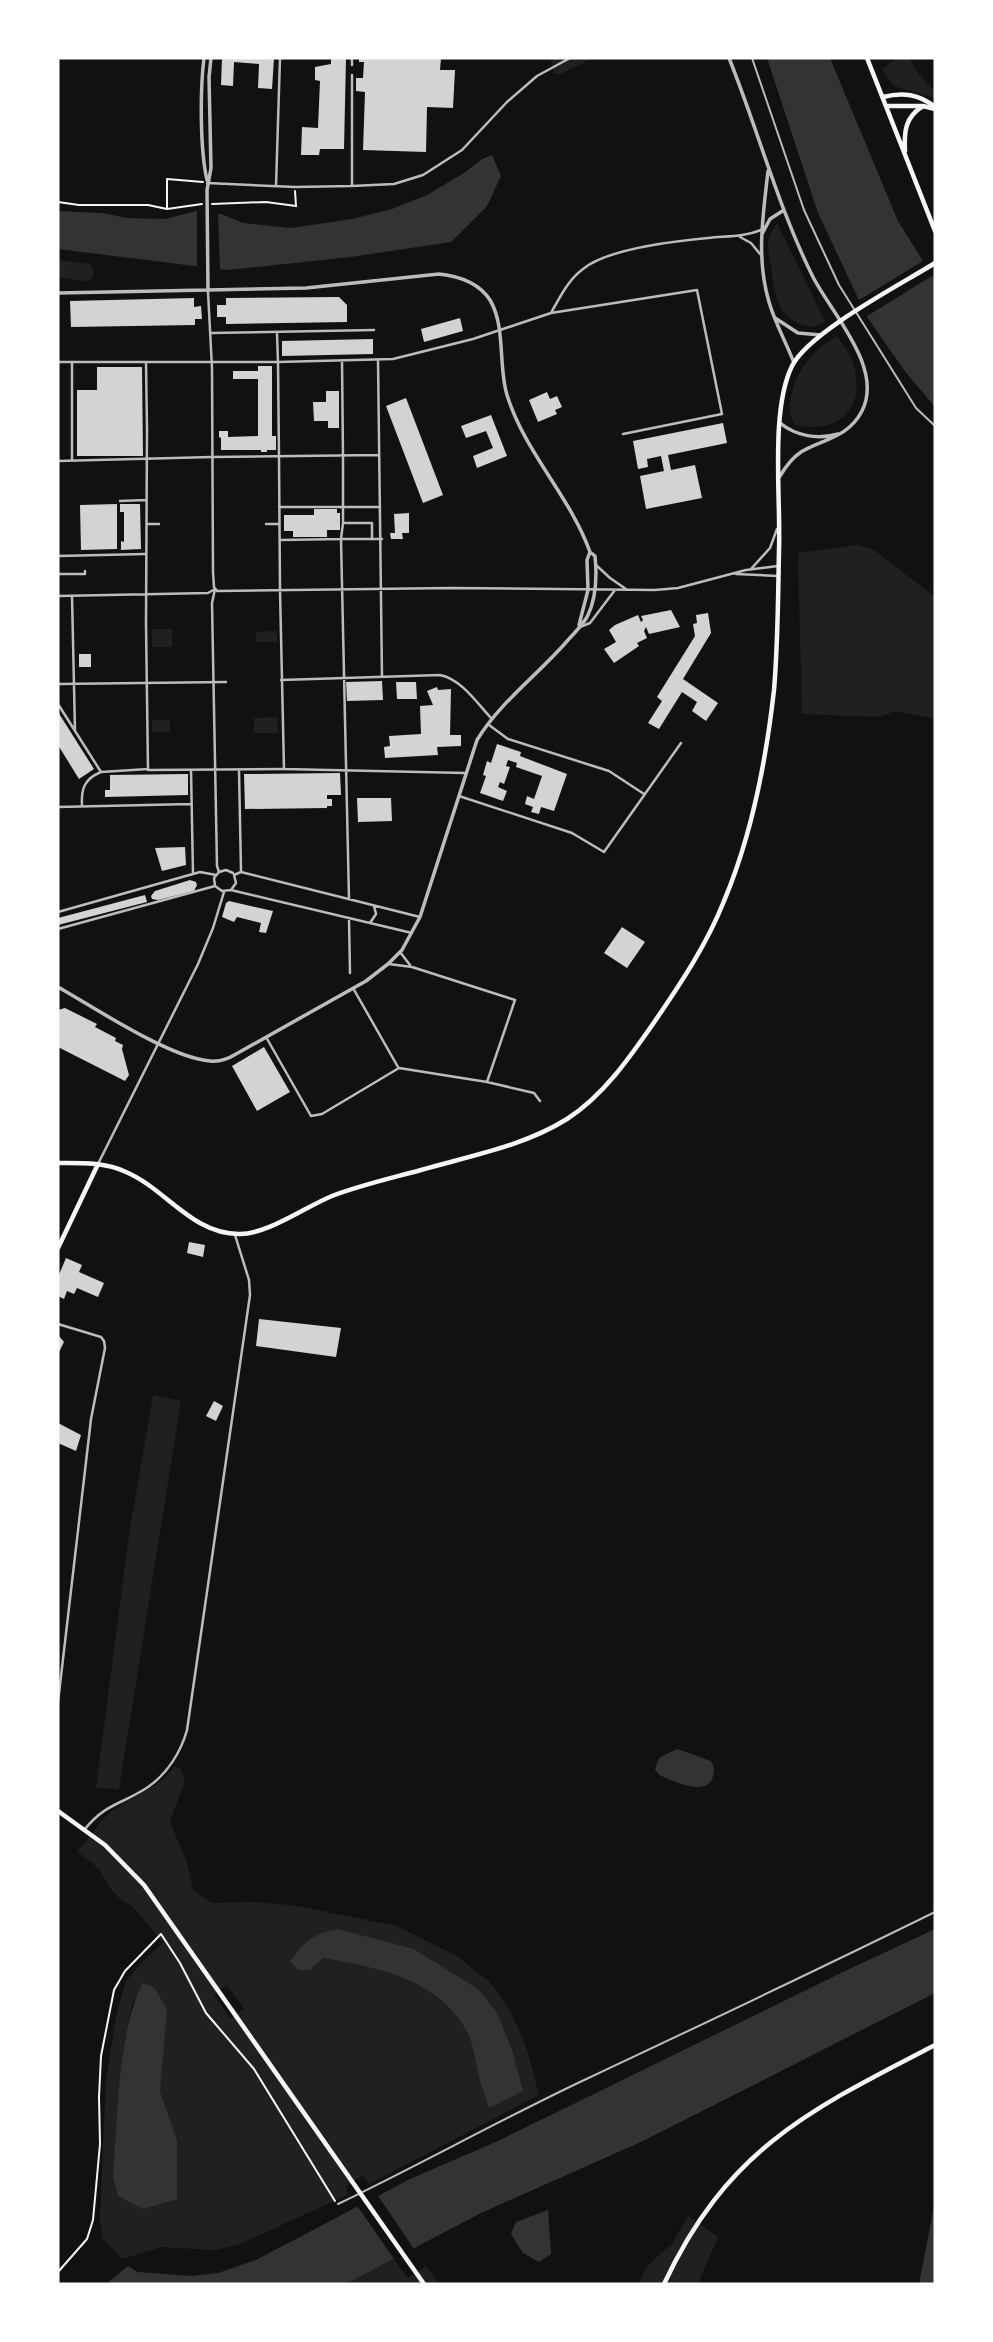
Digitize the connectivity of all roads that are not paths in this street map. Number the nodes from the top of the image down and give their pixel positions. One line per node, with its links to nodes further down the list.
1 (204, 58): 17 (street)
2 (211, 58): 17 (street)
3 (280, 58): 18 (street)
4 (352, 58): 9 (street)
5 (570, 58): 19 (street)
6 (729, 58): 16 (street)
7 (752, 58): 45 (lane)
8 (867, 58): 11 (main road)
9 (352, 65)
10 (352, 75): 19 (street)
11 (883, 97): 12 (main road); 14 (main road)
12 (886, 106): 13 (main road); 15 (main road)
13 (923, 106): 14 (main road); 15 (main road)
14 (935, 108)
15 (905, 156): 22 (main road)
16 (769, 168): 20 (street); 21 (street)
17 (207, 183): 18 (street); 27 (street)
18 (276, 186): 19 (street)
19 (352, 186)
20 (784, 210): 24 (street); 46 (street)
21 (761, 230): 23 (street); 24 (street)
22 (935, 231)
23 (740, 237): 25 (street); 29 (street)
24 (760, 238): 25 (street)
25 (760, 254): 30 (street)
26 (935, 263): 35 (main road)
27 (208, 291): 28 (street); 32 (street); 34 (street)
28 (58, 293)
29 (551, 313): 32 (street); 47 (street)
30 (774, 316): 35 (street); 43 (street)
31 (374, 330): 33 (street)
32 (498, 331): 36 (street); 71 (street)
33 (277, 332): 34 (street); 42 (street)
34 (211, 333): 41 (street)
35 (822, 334): 43 (main road)
36 (378, 360): 38 (street); 48 (street)
37 (72, 361): 39 (street); 40 (street); 53 (street)
38 (342, 361): 42 (street); 49 (street)
39 (58, 362)
40 (146, 362): 41 (street); 52 (street)
41 (211, 362): 42 (street); 50 (street)
42 (278, 362): 51 (street)
43 (793, 363): 44 (main road)
44 (780, 423): 46 (street); 55 (main road)
45 (935, 426)
46 (843, 432): 55 (street)
47 (623, 433)
48 (379, 455): 49 (street); 60 (street)
49 (343, 456): 51 (street); 59 (street)
50 (212, 457): 51 (street); 52 (street); 81 (street)
51 (279, 457): 58 (street)
52 (146, 459): 53 (street); 56 (street)
53 (72, 460): 54 (street)
54 (58, 461)
55 (780, 476): 61 (main road)
56 (146, 500): 57 (street); 63 (street)
57 (120, 501)
58 (279, 507): 59 (street); 66 (street)
59 (343, 507): 60 (street); 62 (street)
60 (380, 507): 69 (street)
61 (779, 522): 75 (main road); 76 (street)
62 (343, 523): 67 (street); 68 (street)
63 (146, 524): 64 (street); 72 (street)
64 (159, 524)
65 (266, 524): 66 (street)
66 (279, 524): 70 (street)
67 (341, 539): 68 (street); 70 (street); 84 (street)
68 (372, 539): 69 (street)
69 (382, 539): 85 (street)
70 (279, 540): 83 (street)
71 (590, 552): 74 (street); 86 (street)
72 (147, 554): 73 (street); 90 (street)
73 (58, 556)
74 (596, 564): 87 (street); 89 (street)
75 (778, 566): 76 (street); 80 (main road)
76 (750, 569): 79 (street)
77 (85, 571): 78 (street)
78 (58, 574)
79 (736, 574): 80 (street); 89 (street)
80 (778, 576): 148 (main road)
81 (215, 589): 83 (street); 90 (street); 97 (street)
82 (70, 590): 92 (street)
83 (279, 590): 84 (street); 96 (street)
84 (341, 590): 85 (street); 95 (street)
85 (382, 590): 86 (street); 94 (street)
86 (588, 590): 87 (street); 93 (street)
87 (596, 590): 88 (street); 93 (street)
88 (615, 590): 89 (street); 93 (street)
89 (629, 591)
90 (146, 595): 92 (street); 99 (street)
91 (58, 596): 92 (street)
92 (71, 596): 101 (street)
93 (578, 628): 103 (street)
94 (382, 677): 95 (street); 103 (street)
95 (343, 678): 96 (street); 108 (street)
96 (281, 680): 107 (street)
97 (214, 682): 98 (street); 99 (street); 111 (street)
98 (226, 682)
99 (147, 683): 101 (street); 109 (street)
100 (58, 684): 101 (street)
101 (75, 684): 105 (street)
102 (58, 704): 105 (street)
103 (492, 719): 104 (street)
104 (488, 724): 114 (street); 115 (street)
105 (75, 731): 113 (street)
106 (681, 743): 115 (street)
107 (284, 769): 108 (street); 112 (street)
108 (345, 769): 114 (street); 127 (street)
109 (148, 770): 110 (street); 113 (street)
110 (191, 770): 111 (street); 117 (street)
111 (215, 770): 112 (street); 121 (street)
112 (239, 770): 120 (street)
113 (101, 772): 118 (street)
114 (467, 773): 116 (street)
115 (644, 794): 116 (street)
116 (459, 796): 130 (street)
117 (191, 804): 118 (street); 122 (street)
118 (82, 806): 119 (street)
119 (58, 807)
120 (242, 872): 123 (street); 127 (street)
121 (217, 873): 122 (street); 123 (street); 124 (street)
122 (193, 874): 129 (street)
123 (234, 875): 125 (street)
124 (215, 886): 126 (street); 133 (street)
125 (231, 890): 126 (street); 131 (street)
126 (224, 892): 142 (street)
127 (349, 899): 128 (street)
128 (374, 906): 130 (street); 132 (street)
129 (58, 912)
130 (419, 917): 134 (street)
131 (349, 918): 132 (street); 138 (street)
132 (370, 923): 134 (street)
133 (58, 929)
134 (412, 933): 135 (street)
135 (400, 952): 136 (street); 137 (street)
136 (388, 964): 137 (street); 140 (street)
137 (412, 967): 144 (street)
138 (351, 973)
139 (58, 987): 142 (street)
140 (353, 988): 141 (street); 143 (street)
141 (266, 1037): 142 (street); 143 (street)
142 (159, 1043): 147 (street)
143 (399, 1068): 144 (street)
144 (487, 1082): 145 (street)
145 (540, 1101)
146 (58, 1163): 147 (main road)
147 (98, 1164): 148 (main road); 149 (main road)
148 (234, 1235): 153 (street)
149 (58, 1248)
150 (58, 1324): 151 (street)
151 (58, 1702)
152 (58, 1811): 153 (main road)
153 (85, 1829): 157 (main road)
154 (935, 1912): 156 (lane)
155 (935, 2045): 158 (main road)
156 (338, 2204)
157 (424, 2284)
158 (664, 2284)

